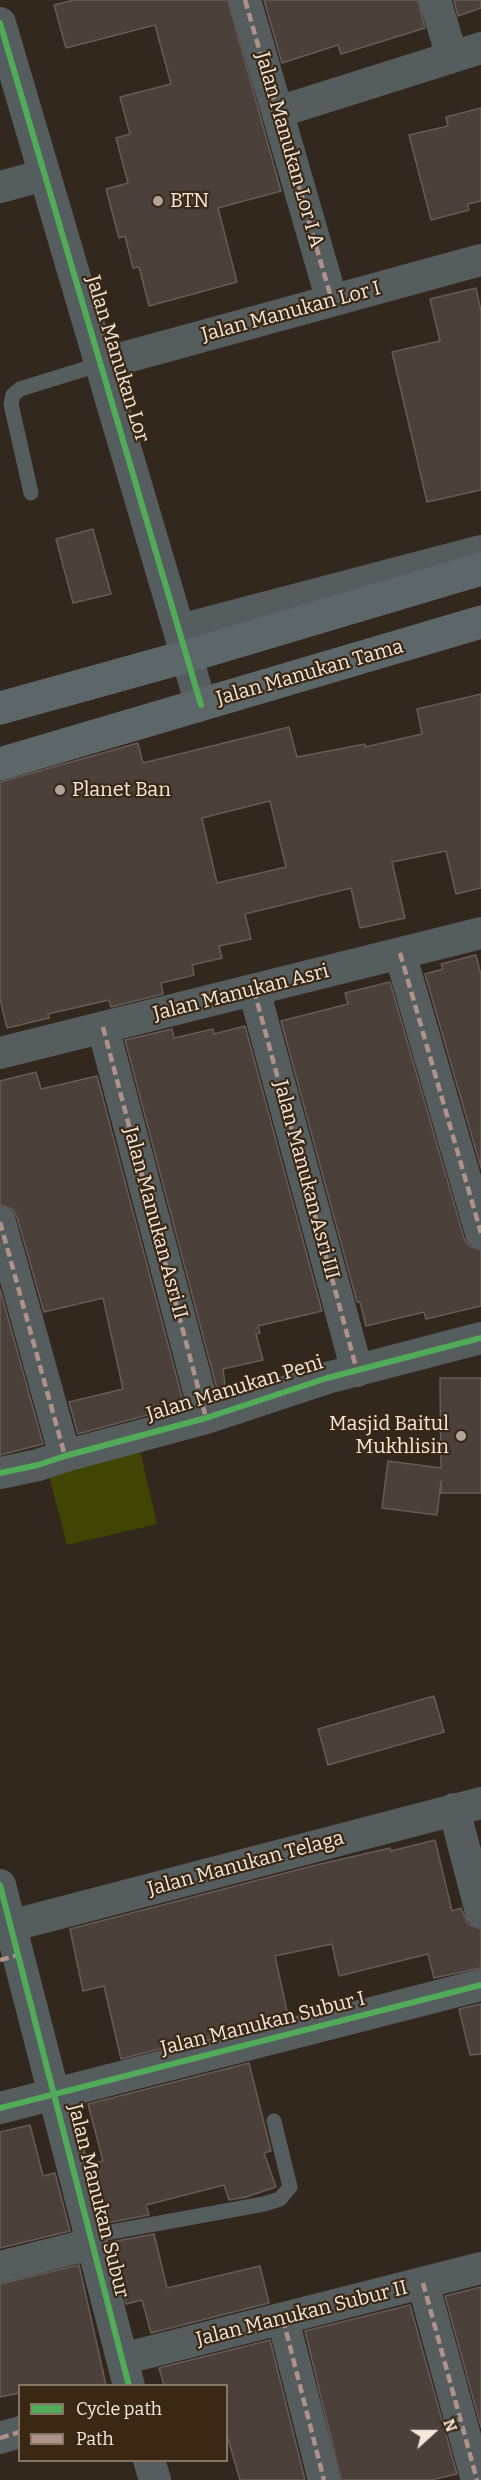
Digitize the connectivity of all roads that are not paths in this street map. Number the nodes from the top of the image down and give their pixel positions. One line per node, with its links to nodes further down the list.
1 (245, 0): 6 (street, Jalan Manukan Lor I A)
2 (435, 0): 5 (street)
3 (0, 23): 7 (street, Jalan Manukan Lor)
4 (481, 48): 5 (street)
5 (452, 57): 6 (street)
6 (278, 112): 10 (street, Jalan Manukan Lor I A)
7 (45, 175): 8 (street); 11 (street, Jalan Manukan Lor)
8 (0, 187)
9 (481, 260): 10 (street, Jalan Manukan Lor I)
10 (332, 301): 11 (street, Jalan Manukan Lor I)
11 (101, 364): 12 (lane); 16 (street, Jalan Manukan Lor)
12 (31, 492)
13 (481, 551): 16 (street)
14 (481, 569): 16 (street)
15 (481, 622): 17 (street, Jalan Manukan Tama)
16 (184, 643): 17 (street, Jalan Manukan Lor); 18 (street)
17 (201, 705): 19 (street, Jalan Manukan Tama)
18 (0, 708)
19 (0, 764)
20 (481, 933): 21 (street, Jalan Manukan Asri)
21 (400, 953): 22 (street, Jalan Manukan Asri); 26 (street)
22 (254, 990): 23 (street, Jalan Manukan Asri); 28 (street, Jalan Manukan Asri III)
23 (103, 1027): 24 (street, Jalan Manukan Asri); 29 (street, Jalan Manukan Asri II)
24 (0, 1053)
25 (0, 1222): 30 (street)
26 (481, 1233)
27 (481, 1338): 28 (street, Jalan Manukan Peni)
28 (357, 1371): 29 (street, Jalan Manukan Peni)
29 (206, 1418): 30 (street, Jalan Manukan Peni)
30 (65, 1456): 31 (street, Jalan Manukan Peni)
31 (0, 1473)
32 (467, 1806): 34 (street); 35 (street, Jalan Manukan Telaga)
33 (0, 1885): 35 (street, Jalan Manukan Subur)
34 (481, 1912)
35 (9, 1947): 37 (street, Jalan Manukan Subur)
36 (481, 1985): 37 (street, Jalan Manukan Subur I)
37 (53, 2094): 38 (street, Jalan Manukan Subur I); 40 (street, Jalan Manukan Subur)
38 (0, 2108)
39 (274, 2121): 40 (lane)
40 (90, 2240): 41 (street); 45 (street, Jalan Manukan Subur)
41 (0, 2267)
42 (481, 2268): 43 (street, Jalan Manukan Subur II)
43 (423, 2283): 44 (street, Jalan Manukan Subur II); 51 (street)
44 (282, 2319): 45 (street, Jalan Manukan Subur II); 50 (street)
45 (126, 2372)
46 (18, 2433): 47 (street)
47 (0, 2438)
48 (150, 2462): 49 (street)
49 (154, 2480)
50 (324, 2480)
51 (477, 2480)

